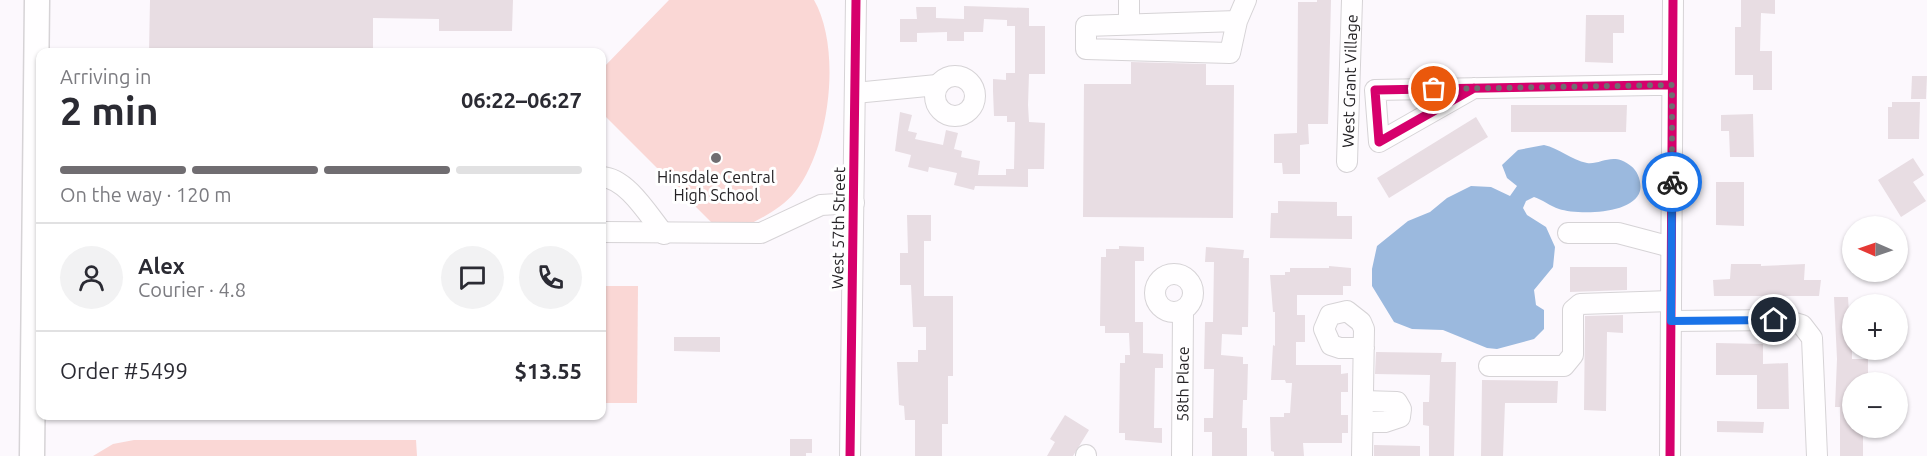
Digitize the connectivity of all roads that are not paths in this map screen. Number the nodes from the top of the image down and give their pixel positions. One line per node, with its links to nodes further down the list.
1 (37, 0): 9 (main road)
2 (856, 0): 14 (street, West 57th Street)
3 (1129, 0): 8 (street)
4 (1246, 0): 7 (street)
5 (1352, 0): 15 (street, West Grant Village)
6 (1673, 0): 11 (street)
7 (1237, 21): 8 (street); 8 (street)
8 (1129, 24)
9 (36, 48)
10 (937, 85): 14 (street)
11 (1672, 85): 12 (street); 21 (street)
12 (1474, 88): 12 (street)
13 (36, 91): 29 (main road)
14 (855, 93): 17 (street, West 57th Street)
15 (1347, 162)
16 (606, 177): 20 (street)
17 (854, 203): 20 (street); 30 (street, West 57th Street)
18 (606, 232): 20 (street)
19 (1568, 233): 21 (street)
20 (664, 234)
21 (1671, 247): 22 (street)
22 (1671, 301): 24 (street); 26 (street)
23 (1183, 311): 31 (street, 58th Place)
24 (1671, 321): 33 (street); 34 (street)
25 (1364, 348): 27 (street)
26 (1489, 366)
27 (1363, 401): 28 (street); 28 (street)
28 (1363, 422): 32 (street)
29 (32, 456)
30 (850, 456)
31 (1182, 456)
32 (1362, 456)
33 (1670, 456)
34 (1817, 456)

